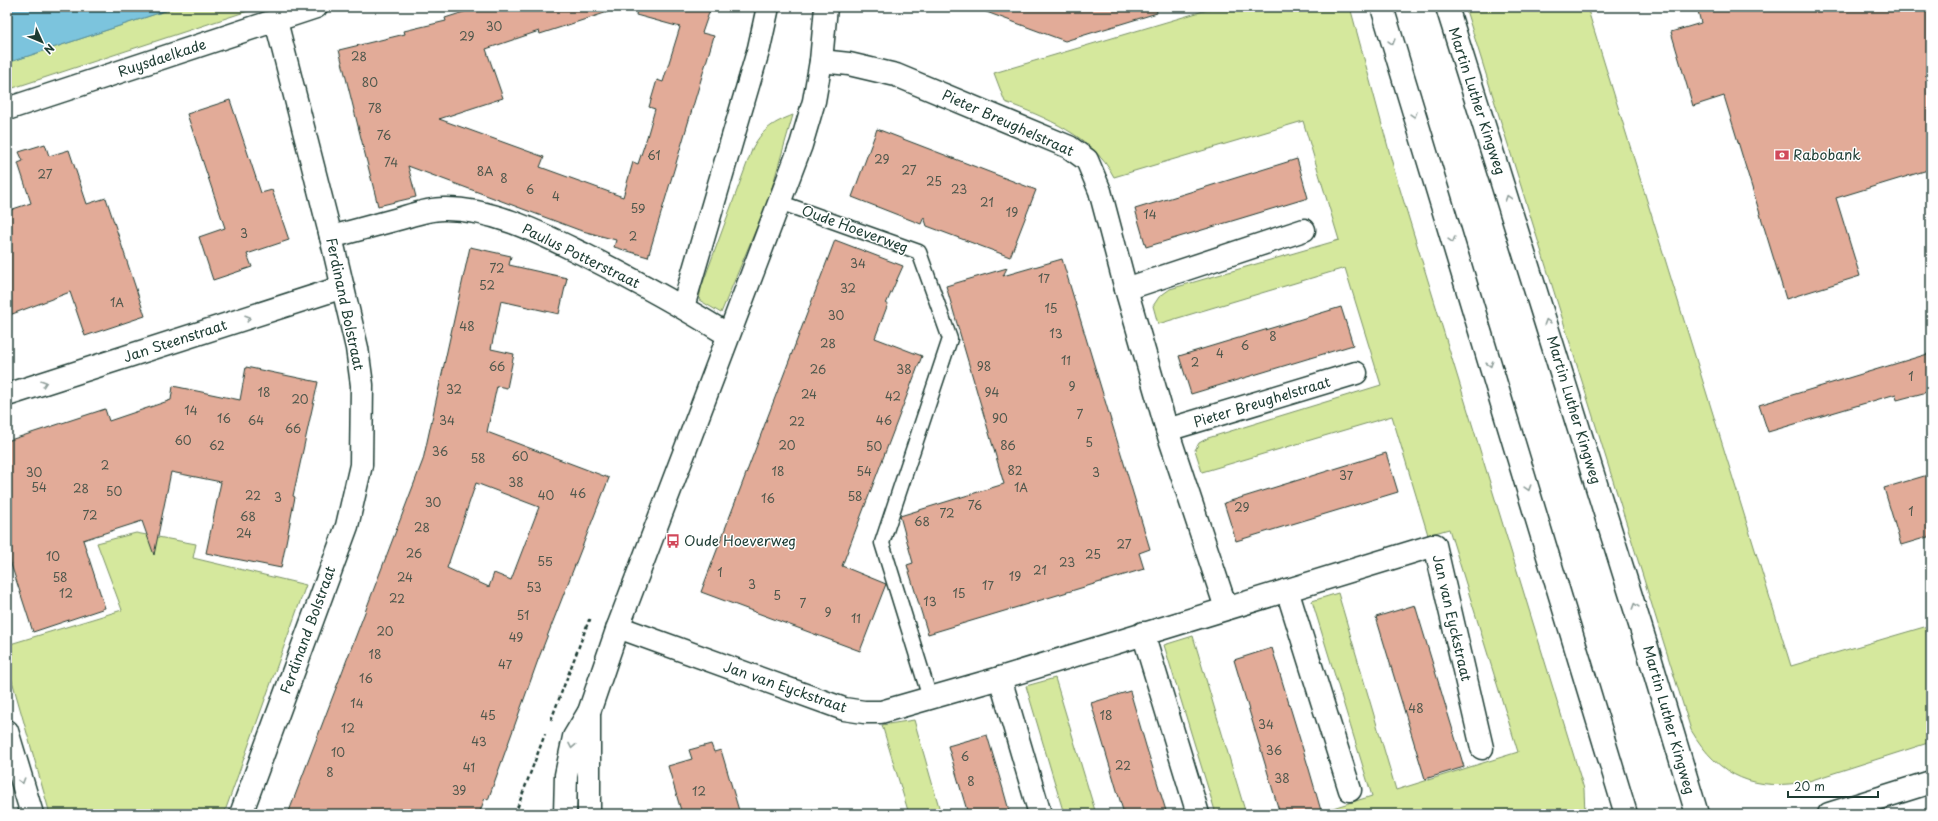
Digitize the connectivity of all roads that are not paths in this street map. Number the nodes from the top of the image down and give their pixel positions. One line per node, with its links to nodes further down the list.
1 (316, 7): 6 (main road, Ruysdaelkade)
2 (768, 7): 14 (main road)
3 (826, 7): 7 (main road)
4 (1382, 7): 36 (main road, one-way to 36)
5 (1447, 7): 37 (main road, Martin Luther Kingweg, one-way to 5)
6 (276, 21): 8 (main road, Ruysdaelkade); 11 (main road, Ferdinand Bolstraat)
7 (821, 61): 9 (main road); 13 (main road, Pieter Breughelstraat)
8 (7, 109)
9 (779, 202): 15 (main road); 24 (lane, Oude Hoeverweg)
10 (1304, 230): 13 (main road)
11 (331, 238): 12 (main road, Ferdinand Bolstraat); 14 (main road, Paulus Potterstraat)
12 (343, 287): 17 (main road, Jan Steenstraat, one-way to 12); 31 (main road, Ferdinand Bolstraat)
13 (1126, 289): 18 (main road, Pieter Breughelstraat)
14 (683, 307): 15 (main road, Paulus Potterstraat)
15 (728, 335): 21 (main road)
16 (1356, 373): 18 (main road, Pieter Breughelstraat)
17 (7, 395)
18 (1168, 430): 20 (main road, Pieter Breughelstraat)
19 (1287, 590): 20 (main road, Jan van Eyckstraat); 27 (main road, Jan van Eyckstraat); 29 (main road)
20 (1226, 608): 22 (main road, Jan van Eyckstraat)
21 (618, 627): 24 (main road, Jan van Eyckstraat); 25 (main road)
22 (1143, 633): 23 (main road, Jan van Eyckstraat); 35 (main road)
23 (1000, 678): 24 (main road, Jan van Eyckstraat); 34 (main road)
24 (930, 698)
25 (589, 712): 32 (main road, one-way to 32); 33 (main road)
26 (7, 731): 30 (main road, one-way to 30)
27 (1482, 748)
28 (1931, 782): 38 (main road)
29 (1350, 790)
30 (32, 814)
31 (241, 814)
32 (565, 814)
33 (589, 814)
34 (1040, 814)
35 (1198, 814)
36 (1626, 814)
37 (1696, 814)
38 (1828, 814)

